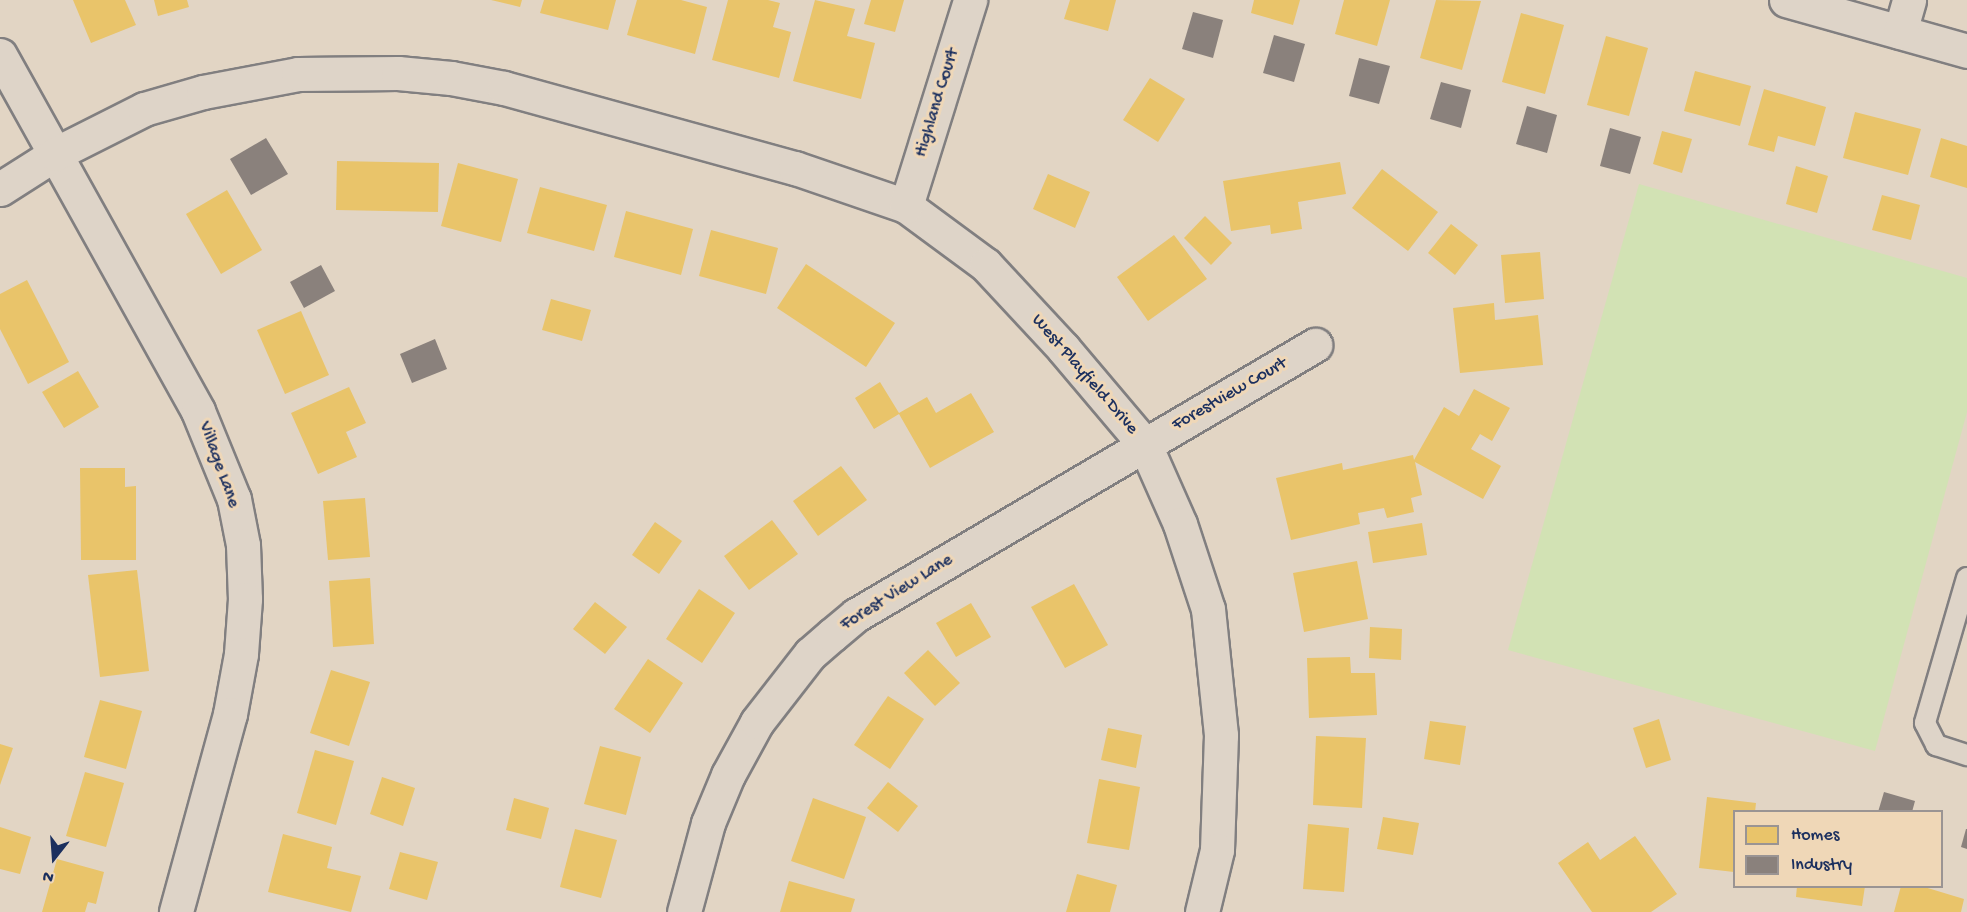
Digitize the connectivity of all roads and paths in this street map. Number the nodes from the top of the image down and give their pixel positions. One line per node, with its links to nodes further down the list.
1 (970, 0): 9 (street, Highland Court)
2 (1786, 0): 4 (street)
3 (1909, 0): 4 (street)
4 (1900, 32): 5 (street)
5 (1967, 51)
6 (0, 55): 7 (street, Village Lane)
7 (56, 154): 8 (street, West Playfield Drive); 9 (street, West Playfield Drive); 14 (street, Village Lane)
8 (0, 189)
9 (906, 206): 11 (street, West Playfield Drive)
10 (1315, 345): 11 (street, Forestview Court)
11 (1145, 446): 15 (street, Forest View Lane); 16 (street, West Playfield Drive)
12 (1967, 578): 13 (lane)
13 (1967, 755)
14 (176, 912)
15 (684, 912)
16 (1202, 912)

